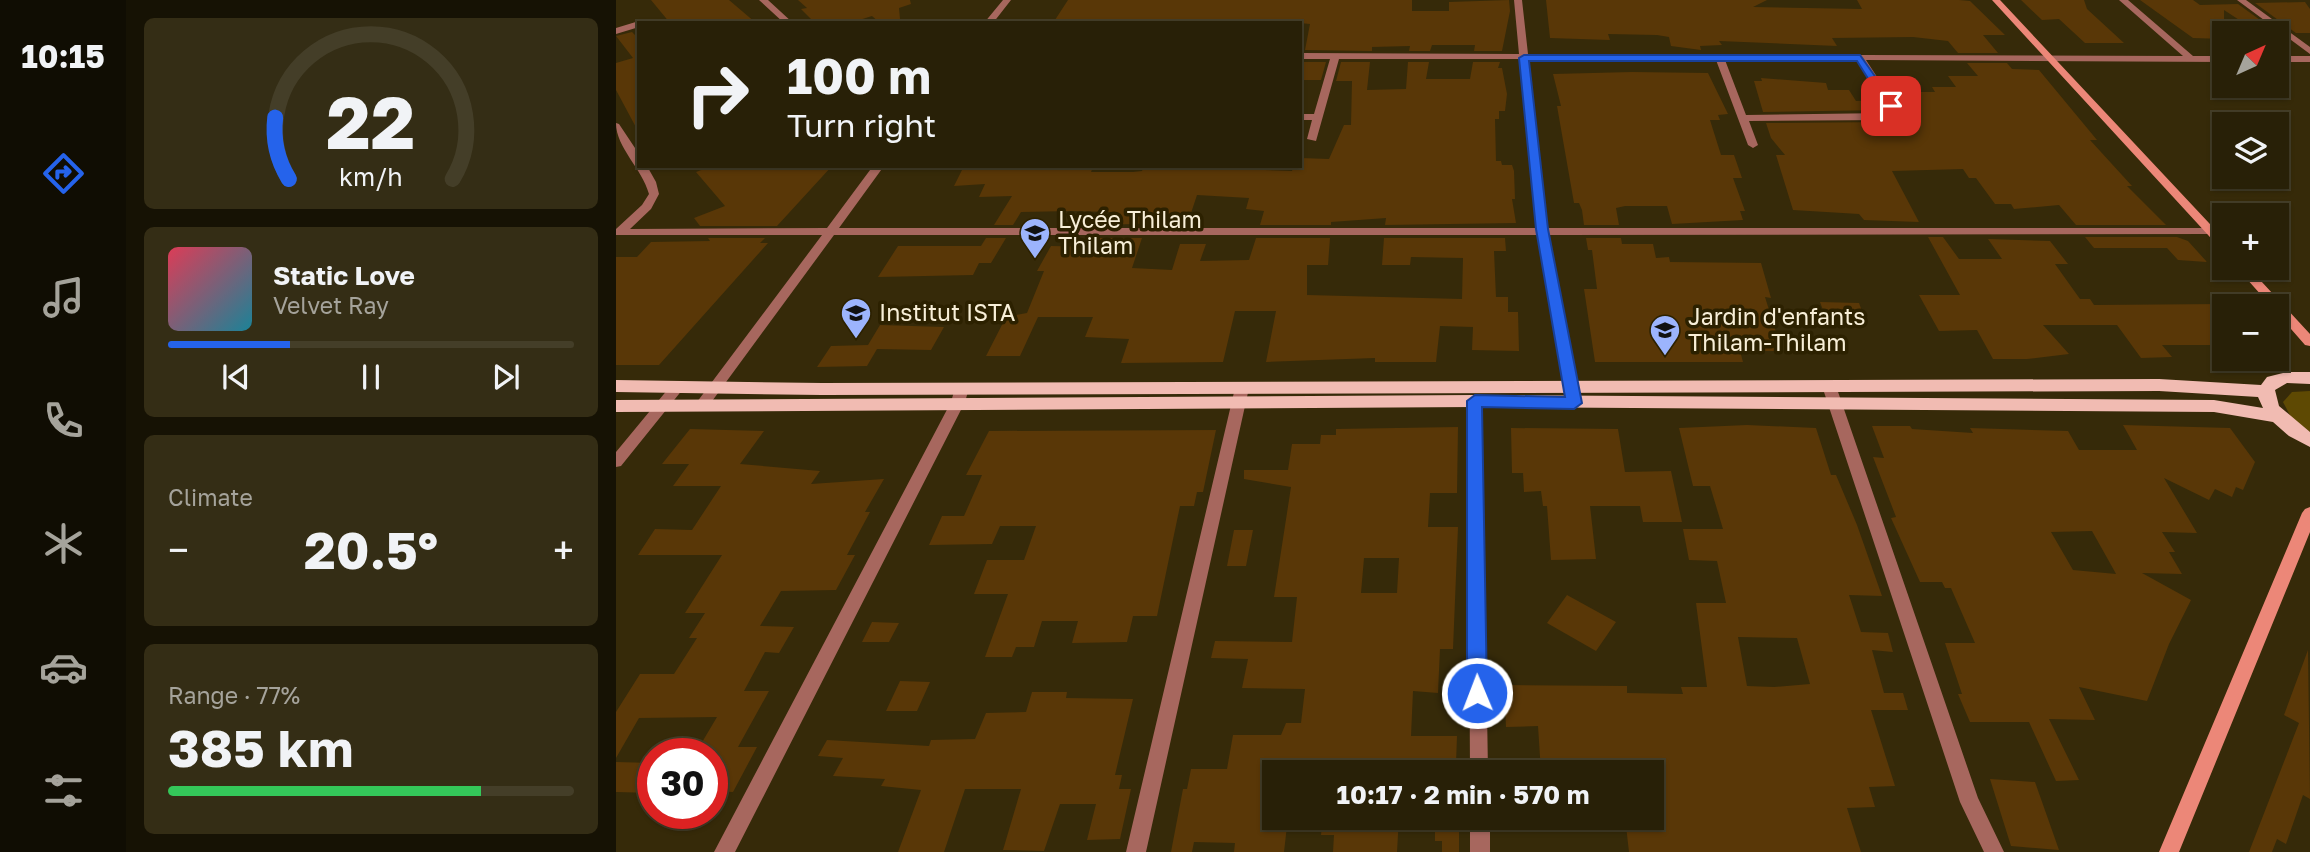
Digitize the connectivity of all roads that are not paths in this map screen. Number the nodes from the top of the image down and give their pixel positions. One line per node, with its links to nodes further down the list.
1 (763, 0): 7 (street)
2 (1007, 0): 8 (street)
3 (1518, 0): 14 (street)
4 (1996, 0): 17 (street)
5 (2123, 0): 18 (street)
6 (2241, 0): 11 (street)
7 (787, 21)
8 (990, 21)
9 (637, 25): 10 (street)
10 (616, 31)
11 (2310, 51)
12 (1302, 56): 13 (street)
13 (1335, 56): 14 (street); 23 (street)
14 (1524, 58): 15 (street); 31 (street)
15 (1720, 58): 16 (street); 24 (street)
16 (1860, 58): 17 (street); 24 (street)
17 (2050, 58): 18 (street); 32 (street)
18 (2191, 59): 19 (street)
19 (2212, 59)
20 (2289, 59): 21 (street)
21 (2310, 60)
22 (1302, 117): 23 (street)
23 (1318, 117): 26 (street)
24 (1745, 118): 27 (street)
25 (616, 126): 28 (street)
26 (1311, 139)
27 (1753, 145)
28 (637, 159)
29 (643, 168): 33 (street)
30 (877, 168): 34 (street)
31 (1542, 229): 32 (street); 34 (street); 43 (street)
32 (2210, 231)
33 (618, 232): 34 (street)
34 (831, 232): 40 (street)
35 (2254, 280): 36 (street)
36 (2310, 342)
37 (2310, 379): 42 (main road)
38 (616, 386): 39 (main road)
39 (678, 386): 40 (main road); 50 (street)
40 (716, 386): 44 (main road); 47 (street)
41 (1829, 386): 42 (main road); 43 (main road); 48 (street)
42 (2264, 391): 51 (main road)
43 (1574, 394): 45 (main road); 46 (main road); 48 (main road)
44 (960, 395): 45 (main road); 47 (main road); 57 (street)
45 (1240, 395): 46 (main road); 58 (street)
46 (1475, 401): 55 (street)
47 (702, 405): 50 (main road)
48 (1836, 405): 51 (main road); 60 (street)
49 (616, 406): 50 (main road)
50 (662, 406): 53 (street)
51 (2274, 416): 52 (main road)
52 (2310, 440)
53 (616, 462)
54 (2310, 513): 61 (street)
55 (1479, 760)
56 (1480, 830): 59 (street)
57 (724, 852)
58 (1136, 852)
59 (1480, 852)
60 (1994, 852)
61 (2169, 852)

